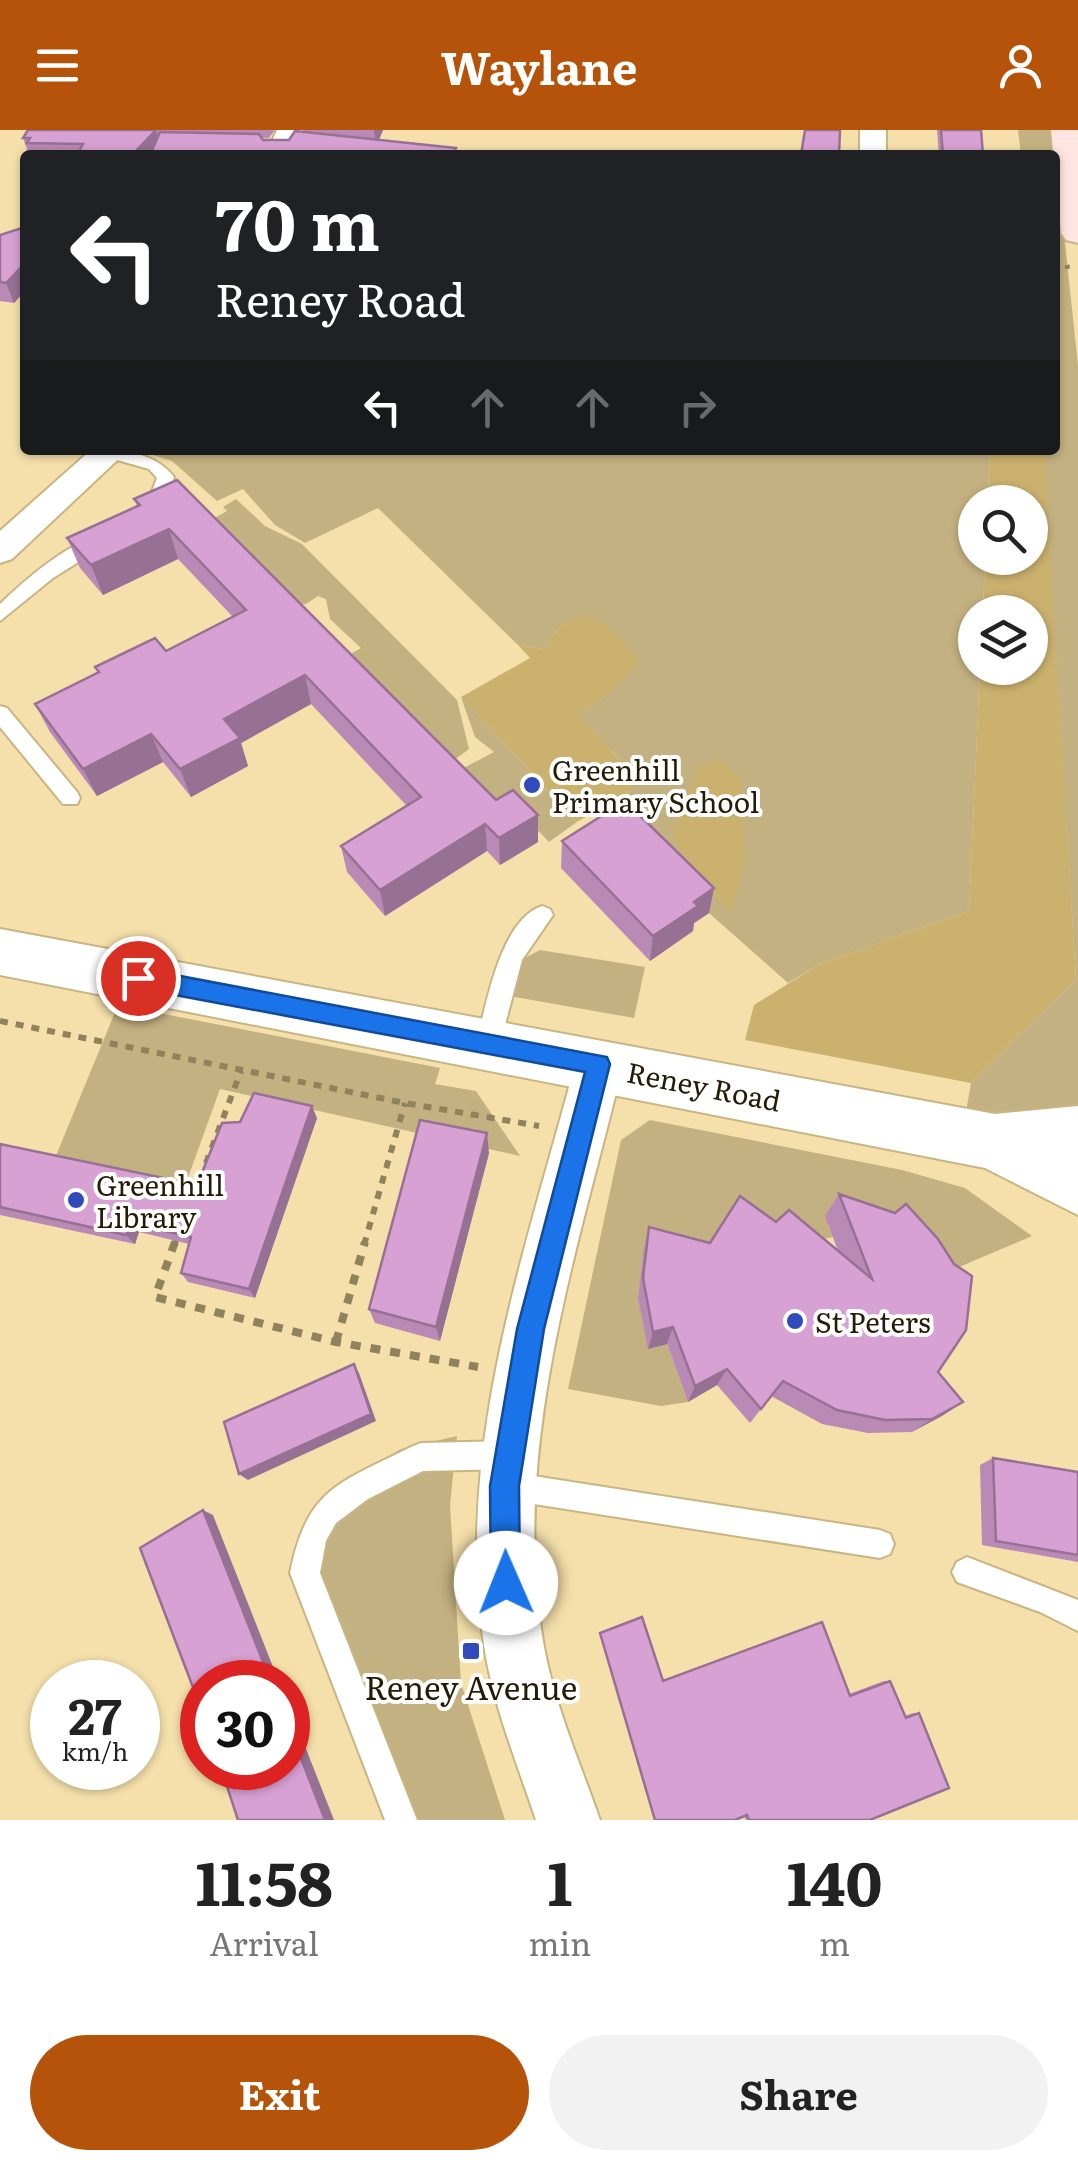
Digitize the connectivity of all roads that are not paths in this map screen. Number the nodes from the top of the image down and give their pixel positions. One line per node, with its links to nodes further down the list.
1 (1067, 130): 2 (main road)
2 (1078, 233)
3 (106, 455): 7 (street)
4 (122, 455): 5 (lane)
5 (136, 516)
6 (114, 533): 8 (lane)
7 (0, 551)
8 (0, 615)
9 (0, 712): 10 (lane)
10 (70, 798)
11 (542, 915): 13 (lane)
12 (0, 952): 13 (street, Reney Road)
13 (488, 1044): 14 (street, Reney Road)
14 (598, 1064): 16 (street, Reney Road); 18 (street)
15 (1078, 1134): 16 (street, Reney Road)
16 (996, 1142): 17 (street, Reney Road)
17 (1078, 1186)
18 (508, 1470): 19 (lane); 22 (lane); 23 (street)
19 (880, 1544)
20 (967, 1572): 21 (lane)
21 (1078, 1616)
22 (401, 1820)
23 (568, 1820)

